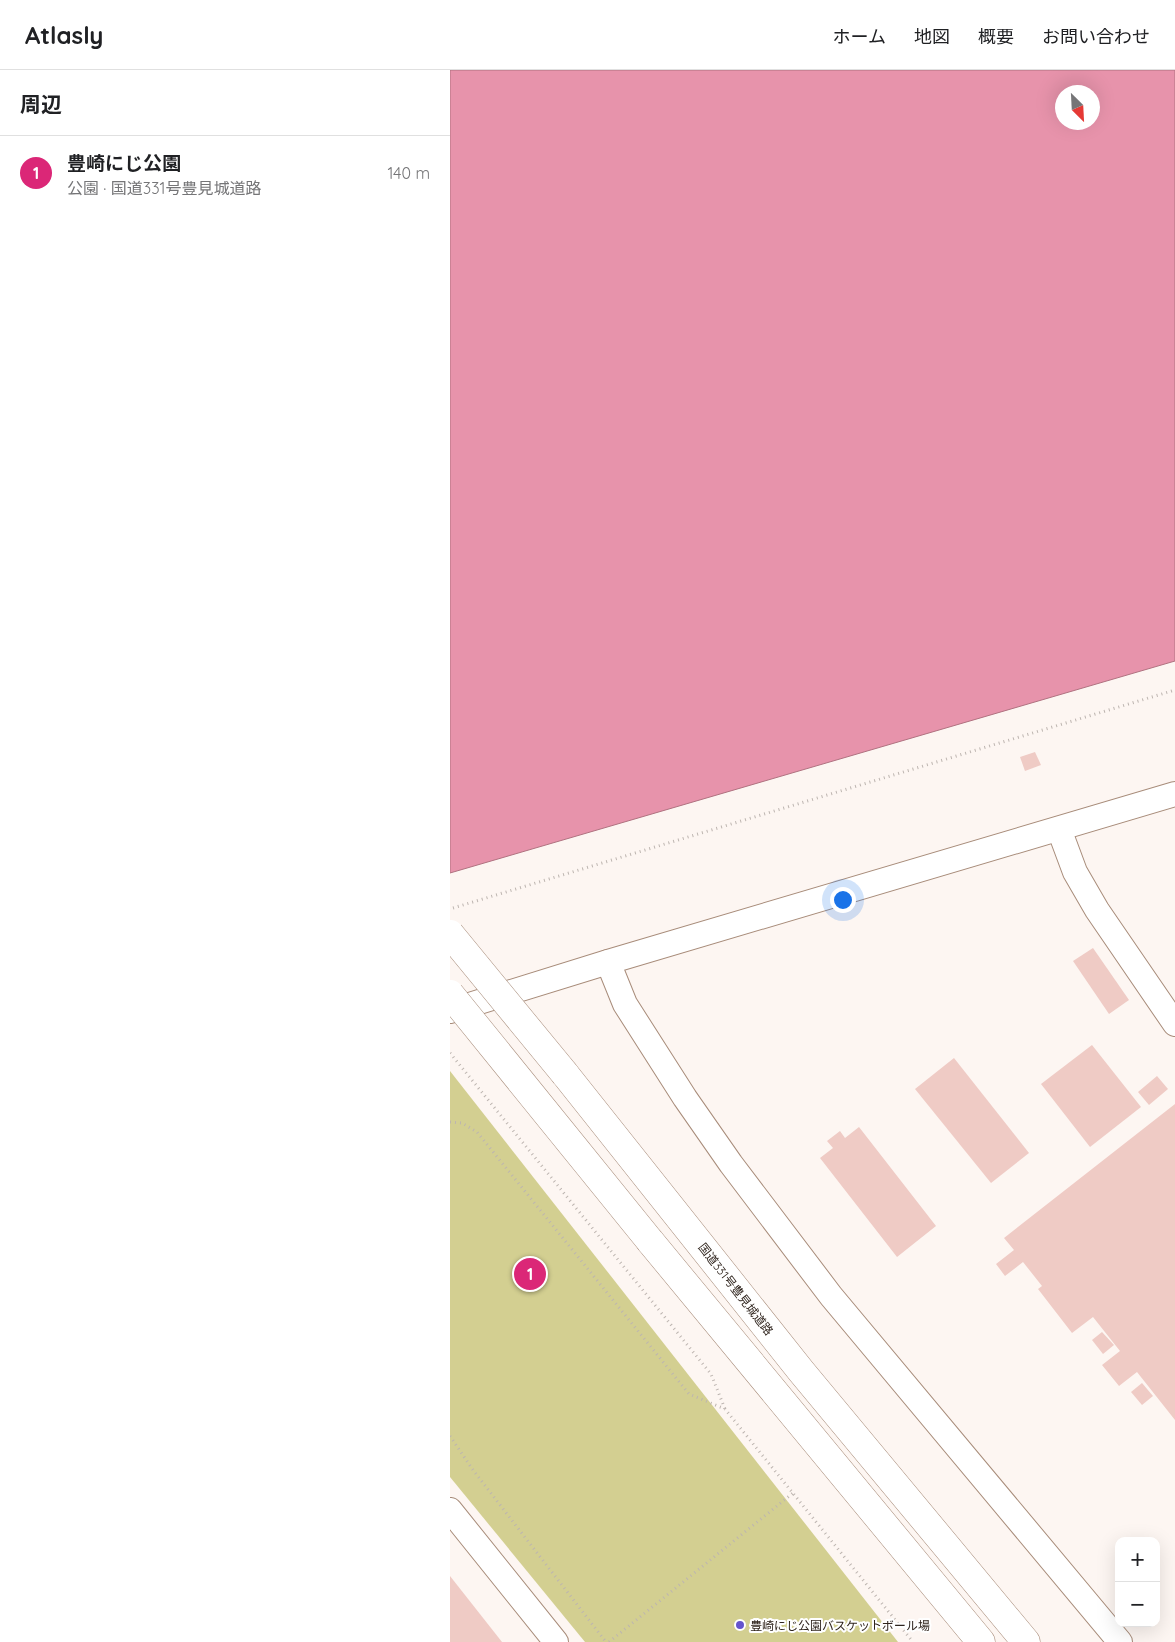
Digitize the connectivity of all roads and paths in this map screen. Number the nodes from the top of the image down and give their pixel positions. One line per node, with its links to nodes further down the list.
1 (1175, 690): 4 (path)
2 (1175, 794): 3 (street)
3 (1059, 829): 6 (street); 9 (street)
4 (450, 909)
5 (450, 934): 20 (highway, 国道331号豊見城道路, bridge)
6 (608, 962): 8 (street); 21 (street)
7 (450, 994): 19 (highway, bridge)
8 (450, 1011)
9 (1175, 1024)
10 (450, 1053): 12 (path)
11 (450, 1122): 12 (path)
12 (725, 1409): 14 (path)
13 (450, 1436): 17 (path)
14 (793, 1493): 17 (path); 18 (path)
15 (450, 1510): 16 (street)
16 (556, 1642)
17 (607, 1642)
18 (913, 1642)
19 (981, 1642)
20 (1026, 1642)
21 (1120, 1642)

